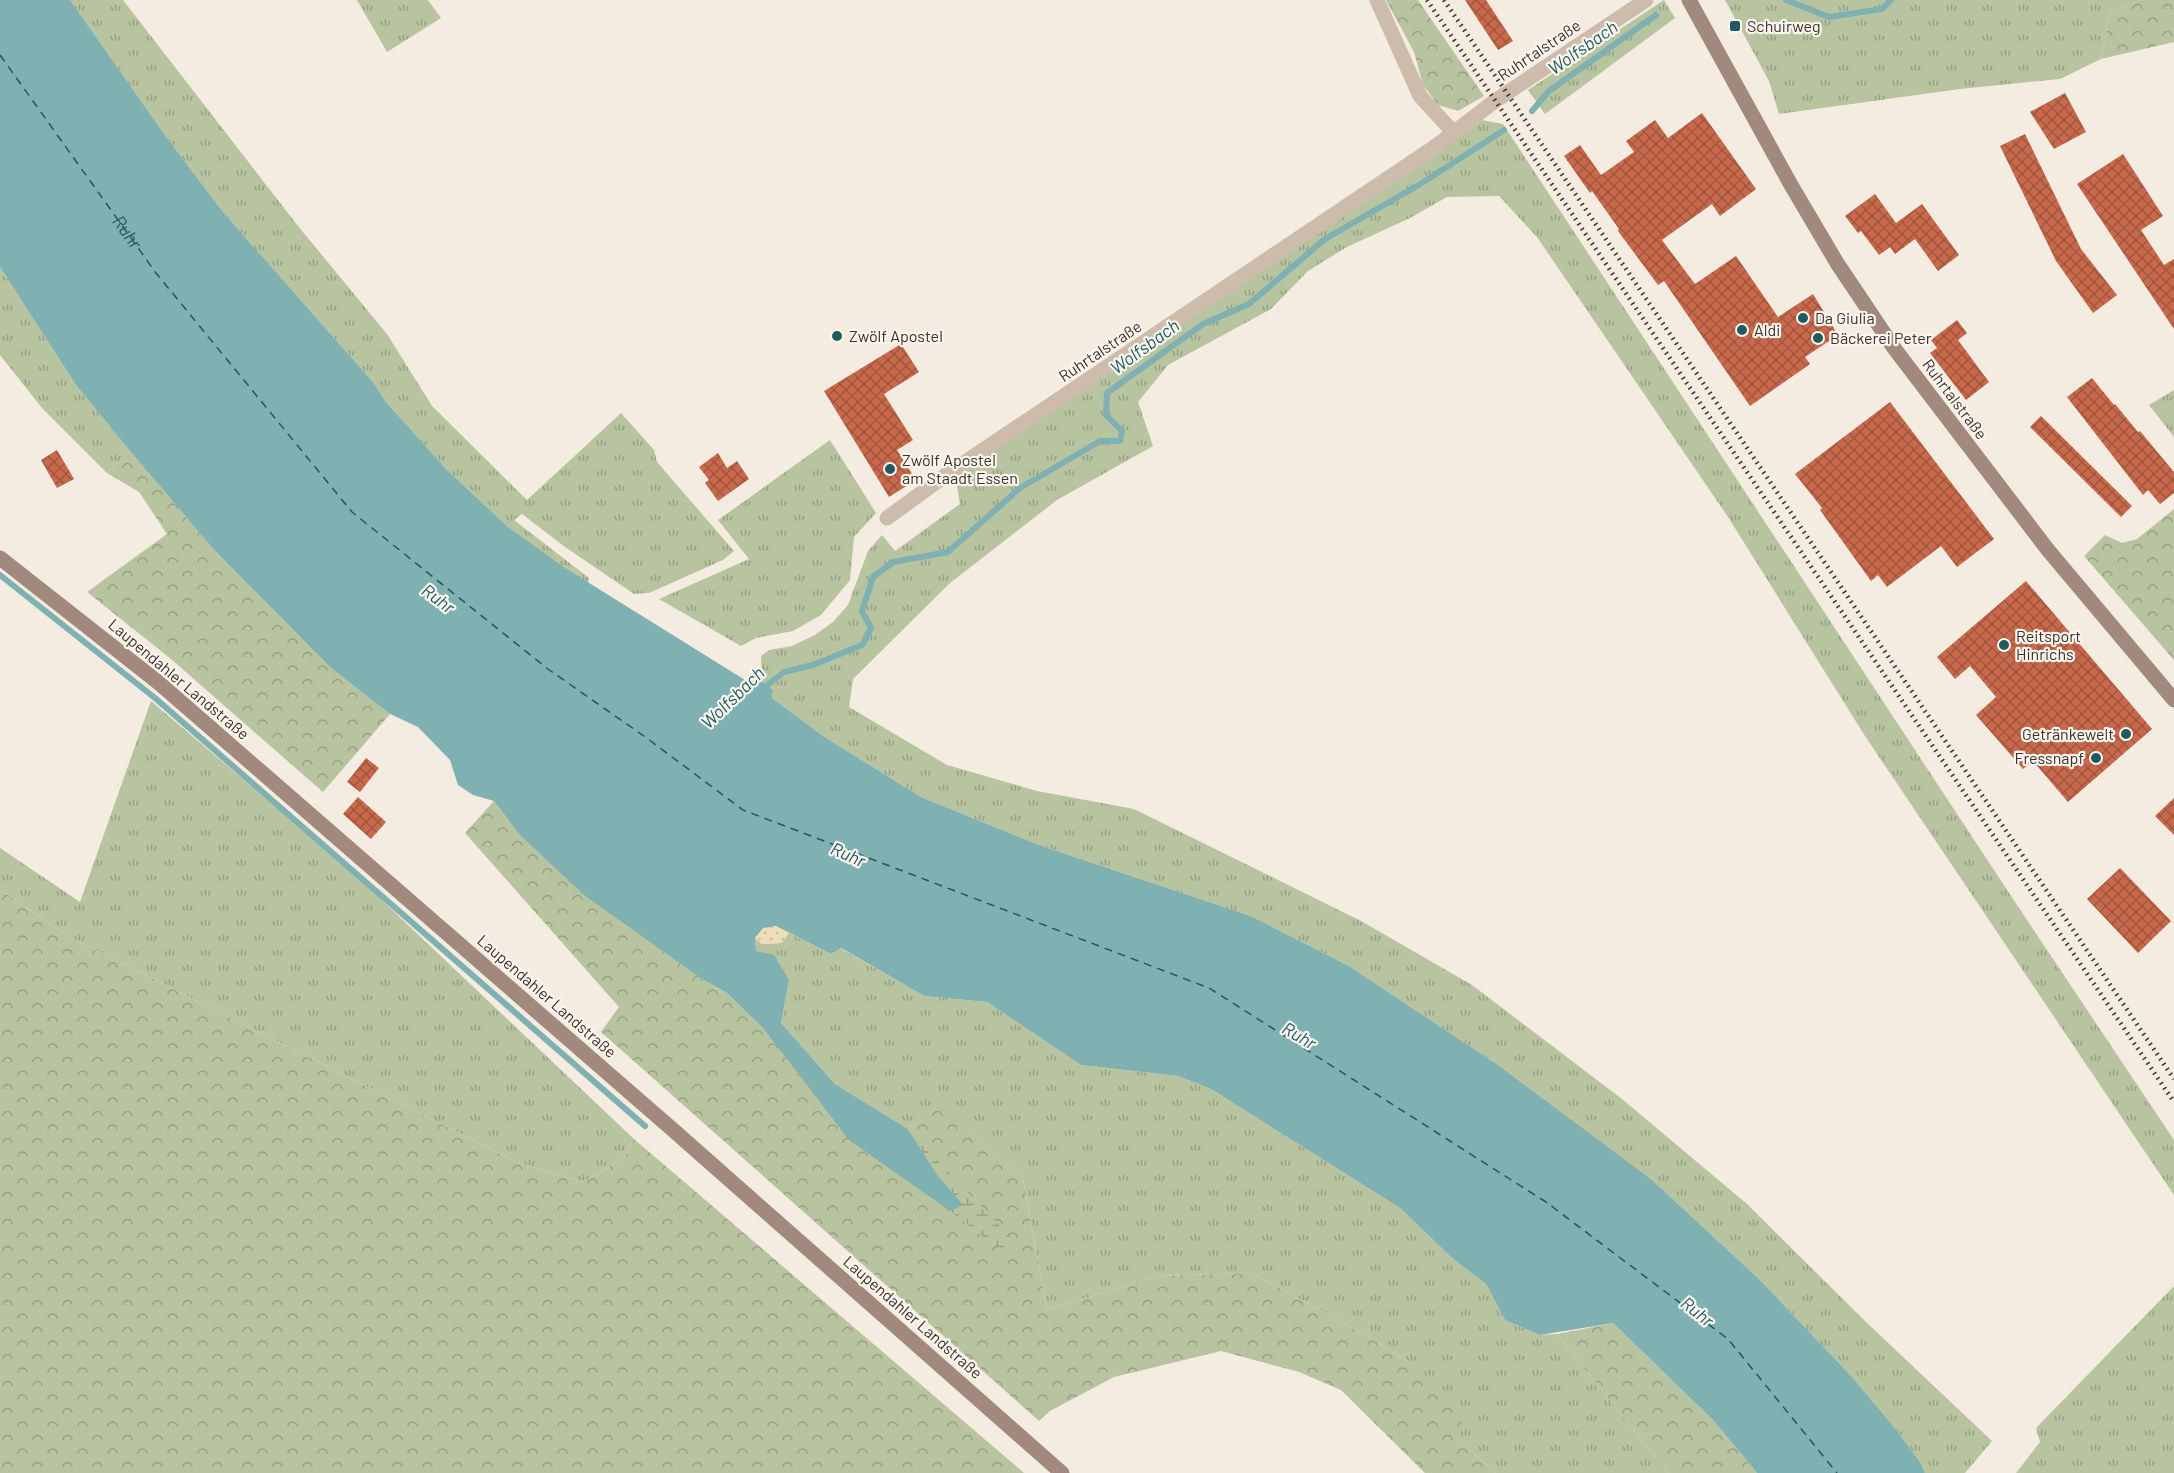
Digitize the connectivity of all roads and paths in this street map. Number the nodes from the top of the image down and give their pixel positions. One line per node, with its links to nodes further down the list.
1 (1377, 0): 4 (street)
2 (1646, 0): 4 (street, Ruhrtalstraße)
3 (1689, 0): 7 (main road, Ruhrtalstraße)
4 (1453, 132): 5 (street, Ruhrtalstraße)
5 (886, 518)
6 (0, 558): 8 (main road, Laupendahler Landstraße)
7 (2174, 700)
8 (1062, 1473)

